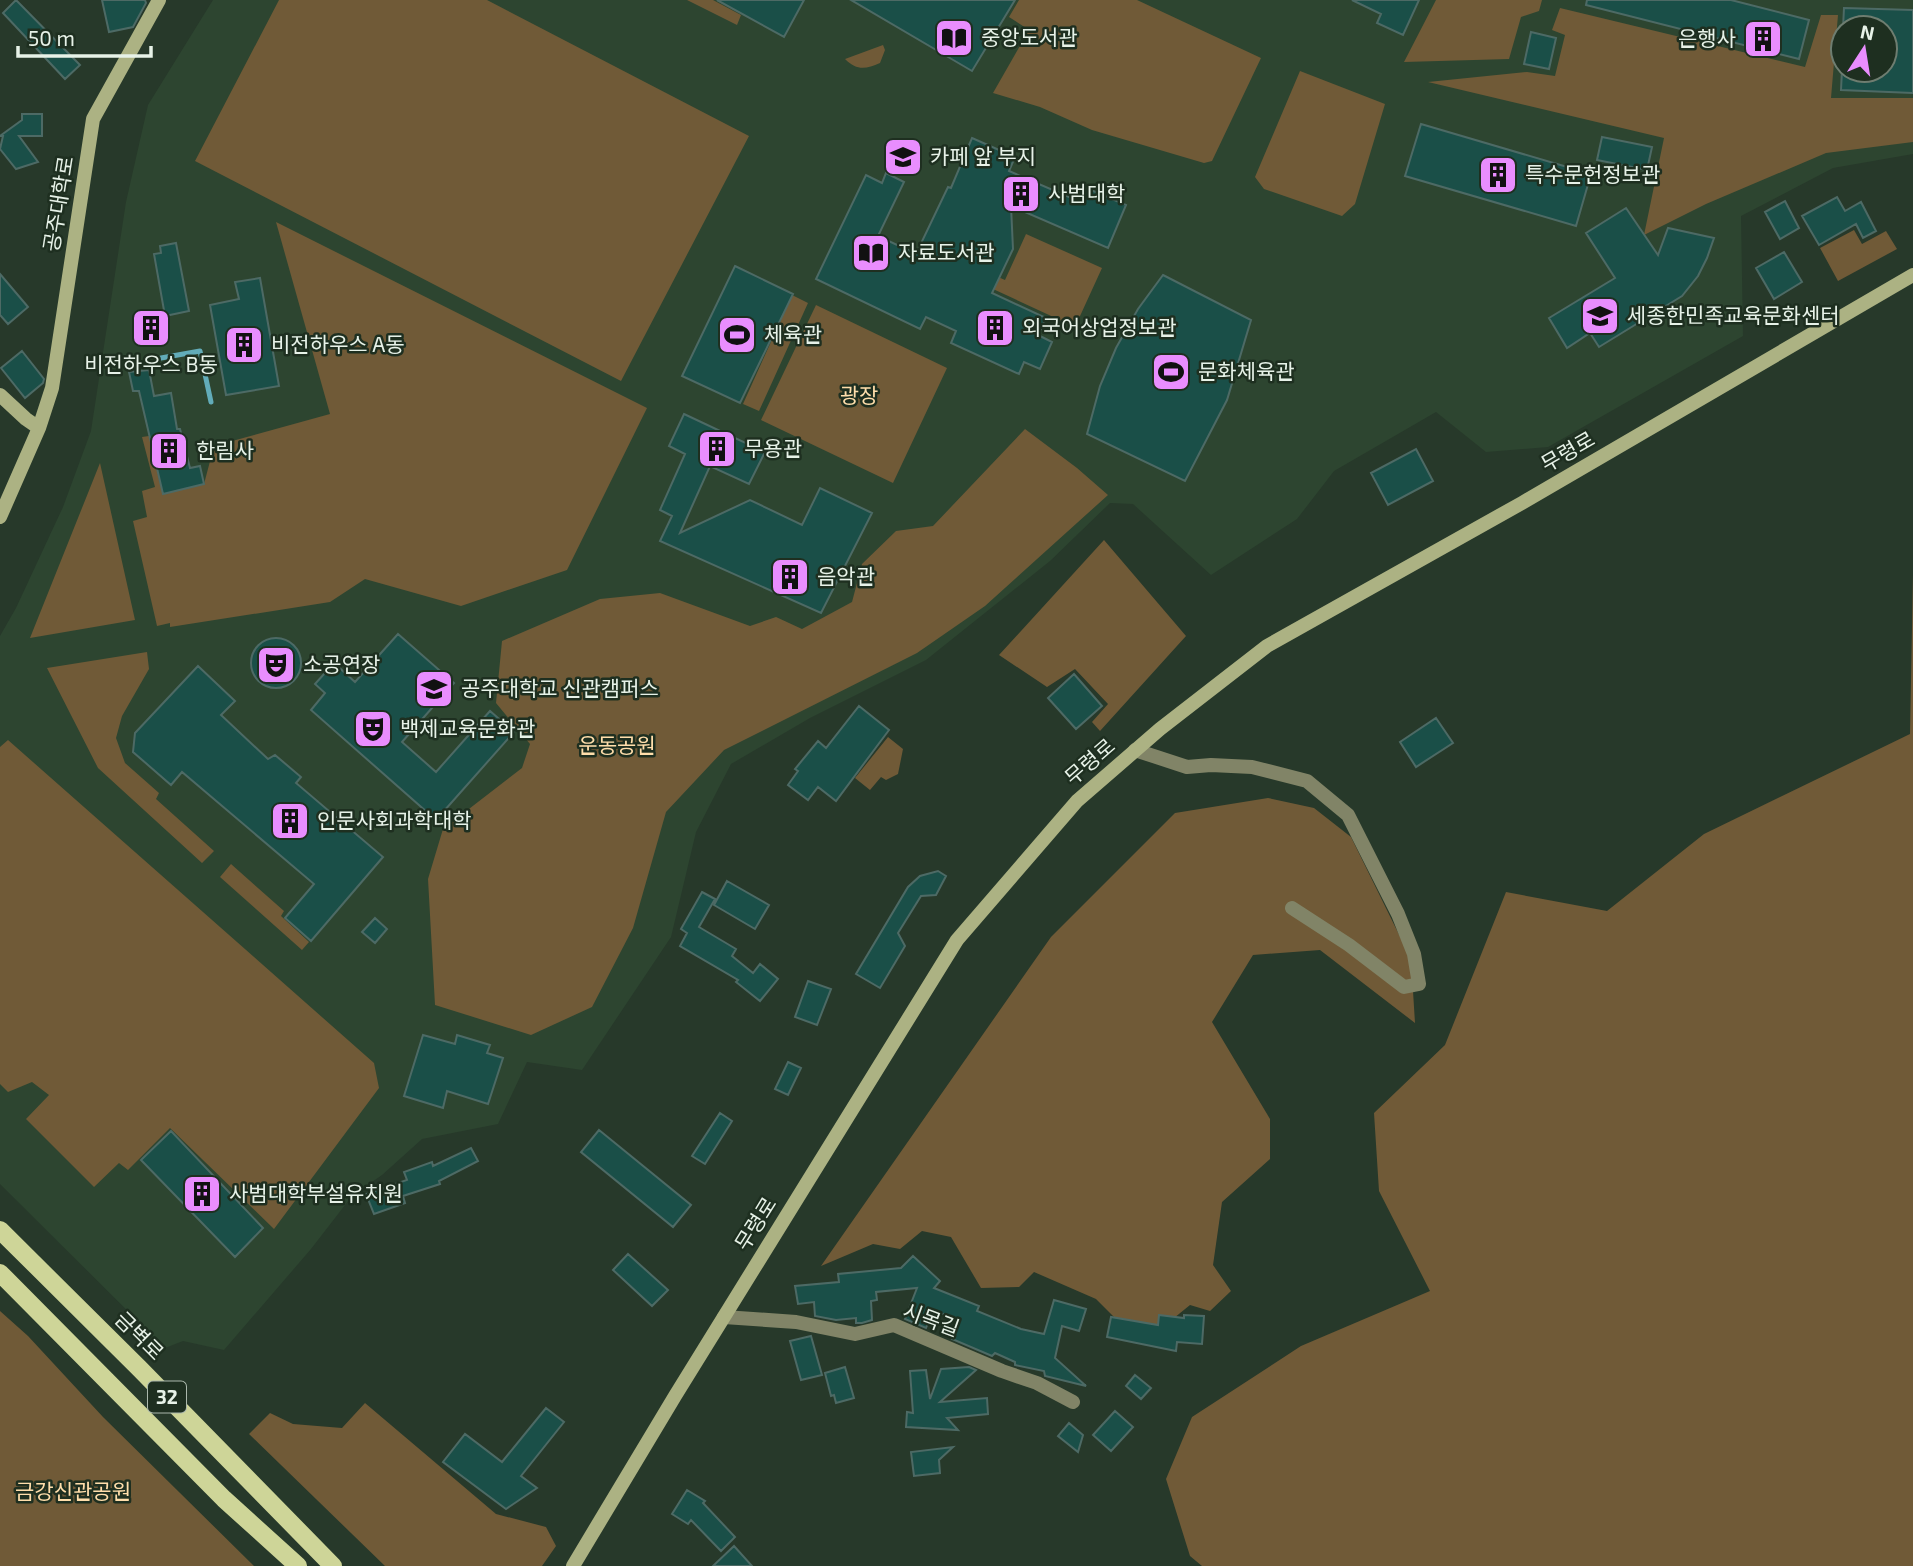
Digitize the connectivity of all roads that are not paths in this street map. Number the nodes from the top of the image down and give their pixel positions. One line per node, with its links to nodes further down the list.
1 (159, 0): 4 (main road, 공주대학로)
2 (1913, 275): 6 (main road, 무령로)
3 (0, 395): 4 (main road)
4 (39, 428): 5 (main road, 공주대학로)
5 (0, 517)
6 (1135, 750): 7 (street); 10 (main road, 무령로)
7 (1292, 908)
8 (0, 1230): 13 (main road, 금벽로 / 32)
9 (0, 1273): 12 (main road, 32)
10 (724, 1317): 11 (street, 시목길); 14 (main road, 무령로)
11 (1073, 1402)
12 (298, 1566)
13 (333, 1566)
14 (573, 1566)

